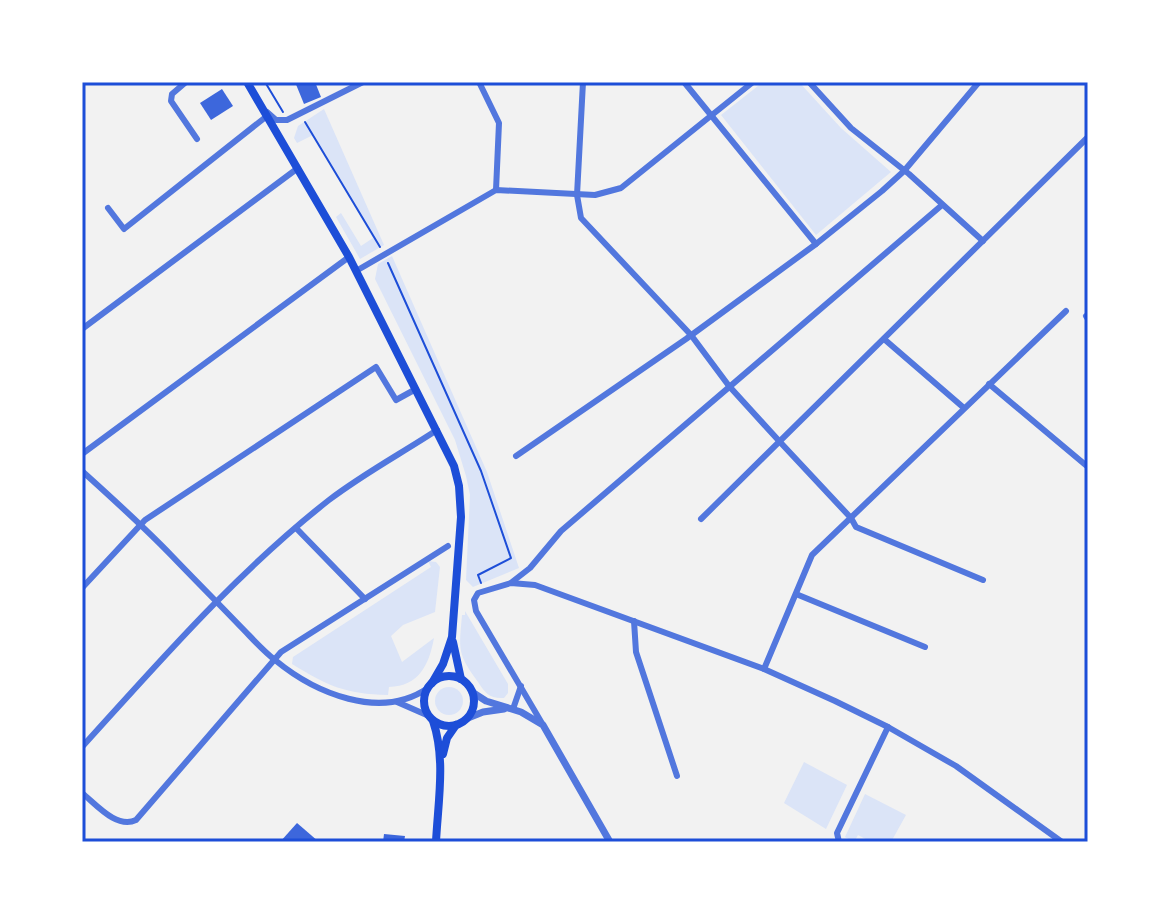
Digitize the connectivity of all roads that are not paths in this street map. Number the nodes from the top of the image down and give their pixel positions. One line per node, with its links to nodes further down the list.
1 (186, 82): 14 (street)
2 (247, 82): 10 (main road)
3 (363, 82): 10 (street)
4 (479, 82): 17 (street)
5 (583, 82): 18 (street)
6 (684, 82): 11 (street)
7 (753, 82): 11 (street)
8 (809, 82): 16 (street)
9 (979, 82): 16 (street)
10 (261, 105): 12 (main road)
11 (712, 115): 18 (street); 22 (street)
12 (267, 116): 15 (main road); 20 (street)
13 (1088, 137): 21 (street)
14 (197, 139)
15 (298, 168): 23 (main road); 26 (street)
16 (904, 171): 19 (street); 22 (street)
17 (496, 190): 18 (street); 24 (street)
18 (577, 195): 27 (street)
19 (942, 205): 21 (street); 30 (street)
20 (108, 208)
21 (983, 241): 28 (street)
22 (816, 244): 27 (street)
23 (349, 257): 24 (main road); 35 (street)
24 (356, 271): 31 (main road)
25 (1066, 311): 29 (street)
26 (82, 329)
27 (691, 335): 30 (street); 36 (street)
28 (884, 339): 32 (street); 34 (street)
29 (989, 384): 32 (street); 37 (street)
30 (729, 386): 34 (street); 44 (street)
31 (417, 388): 33 (main road); 41 (street)
32 (964, 408): 39 (street)
33 (437, 430): 42 (street); 53 (main road)
34 (780, 442): 39 (street); 40 (street)
35 (82, 454)
36 (516, 456)
37 (1088, 467)
38 (82, 471): 41 (street)
39 (851, 518): 45 (street); 49 (street)
40 (701, 519)
41 (141, 524): 48 (street); 51 (street)
42 (296, 528): 50 (street); 51 (street)
43 (448, 546): 50 (street)
44 (530, 568): 46 (street); 47 (street)
45 (983, 580)
46 (511, 583): 47 (street); 59 (street)
47 (535, 585): 52 (street)
48 (82, 588)
49 (796, 594): 54 (street); 56 (street)
50 (365, 599): 55 (street)
51 (215, 600): 55 (street); 68 (street)
52 (634, 621): 56 (street); 70 (street)
53 (452, 637): 57 (main road); 58 (main road)
54 (925, 647)
55 (274, 660): 61 (street); 71 (street)
56 (764, 669): 67 (street)
57 (461, 679): 58 (main road); 60 (main road)
58 (430, 686): 61 (street); 63 (main road)
59 (521, 686): 62 (street); 66 (street)
60 (472, 692): 62 (street); 64 (main road)
61 (397, 702): 63 (street)
62 (513, 709): 64 (street); 66 (street)
63 (431, 718): 65 (main road); 69 (main road)
64 (468, 718): 65 (main road)
65 (456, 725): 69 (main road)
66 (543, 725): 73 (street)
67 (888, 727): 74 (street); 75 (street)
68 (82, 747)
69 (440, 766): 72 (main road)
70 (677, 776)
71 (82, 793)
72 (436, 842)
73 (610, 842)
74 (839, 842)
75 (1062, 842)

